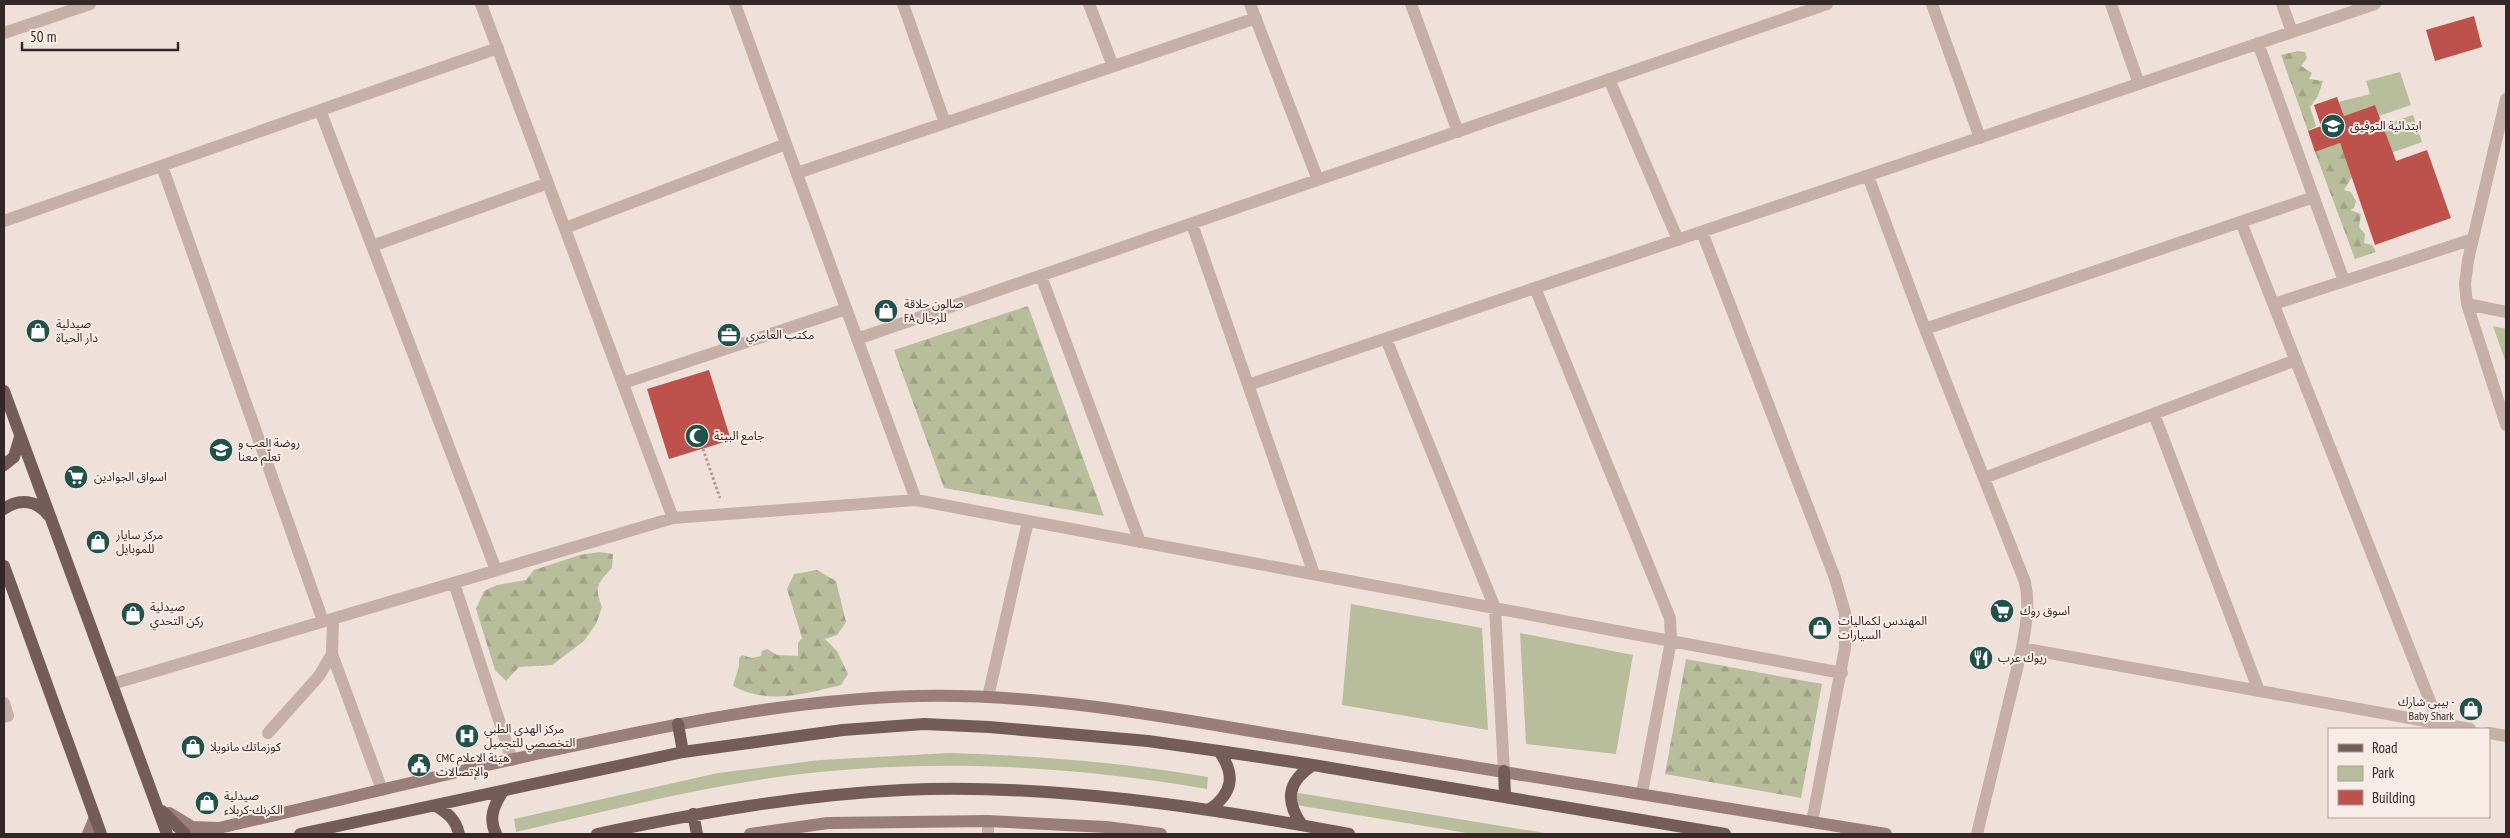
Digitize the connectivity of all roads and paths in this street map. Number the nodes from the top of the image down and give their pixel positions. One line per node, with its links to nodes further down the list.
1 (90, 4): 15 (street)
2 (481, 4): 17 (street)
3 (735, 4): 26 (street)
4 (903, 4): 23 (street)
5 (1089, 4): 18 (street)
6 (1250, 4): 13 (street)
7 (1411, 4): 24 (street)
8 (1827, 4): 19 (street)
9 (1932, 4): 25 (street)
10 (2111, 4): 20 (street)
11 (2282, 4): 14 (street)
12 (2375, 4): 14 (street)
13 (1256, 18): 18 (street); 30 (street)
14 (2292, 32): 16 (street)
15 (4, 33)
16 (2258, 43): 20 (street); 32 (street)
17 (498, 48): 22 (street); 31 (street)
18 (1113, 66): 23 (street)
19 (1610, 79): 24 (street); 39 (street)
20 (2139, 84): 25 (street)
21 (2506, 99): 38 (street)
22 (320, 110): 27 (street); 40 (street)
23 (945, 123): 28 (street)
24 (1458, 132): 30 (street)
25 (1980, 138): 29 (street)
26 (786, 144): 28 (street); 36 (street)
27 (162, 166): 33 (street); 73 (street)
28 (797, 173): 46 (street)
29 (1868, 176): 37 (street); 48 (street)
30 (1318, 180): 35 (street)
31 (548, 183): 36 (street); 40 (street)
32 (2314, 197): 34 (street); 42 (street)
33 (4, 221)
34 (2241, 222): 44 (street); 48 (street)
35 (1192, 224): 41 (street); 53 (street)
36 (565, 228): 52 (street)
37 (1702, 232): 39 (street); 77 (street)
38 (2473, 239): 42 (street); 45 (street)
39 (1678, 240): 43 (street)
40 (372, 246): 69 (street)
41 (1041, 276): 50 (street); 67 (street)
42 (2344, 281): 44 (street)
43 (1535, 288): 49 (street); 74 (street)
44 (2274, 304): 51 (street)
45 (2467, 304): 47 (street); 56 (street)
46 (846, 308): 50 (street); 52 (street)
47 (2506, 312)
48 (1925, 329): 60 (street)
49 (1386, 339): 53 (street); 72 (street)
50 (857, 340): 61 (street)
51 (2296, 360): 55 (street); 84 (street)
52 (623, 383): 65 (street)
53 (1248, 385): 70 (street)
54 (4, 391): 57 (main road)
55 (2154, 414): 60 (street); 79 (street)
56 (2506, 425)
57 (20, 434): 59 (main road); 64 (main road)
58 (703, 449): 63 (path)
59 (4, 465)
60 (1984, 478): 75 (street)
61 (916, 500): 63 (street); 66 (street)
62 (4, 508): 64 (main road)
63 (725, 514): 65 (street)
64 (49, 517): 78 (main road)
65 (674, 518): 69 (street)
66 (1028, 521): 67 (street); 80 (street)
67 (1140, 542): 70 (street)
68 (4, 566): 102 (main road)
69 (496, 570): 71 (street)
70 (1314, 574): 72 (street)
71 (454, 583): 73 (street); 91 (street)
72 (1495, 608): 74 (street); 93 (street)
73 (328, 620): 76 (street); 78 (street)
74 (1670, 641): 77 (street); 97 (street)
75 (2022, 648): 79 (street); 122 (street)
76 (332, 654): 87 (street); 94 (street)
77 (1842, 673): 103 (street)
78 (112, 684): 96 (main road)
79 (2259, 691): 84 (street)
80 (988, 697): 83 (street); 93 (street)
81 (4, 703): 82 (street)
82 (4, 717)
83 (678, 724): 90 (main road); 91 (street)
84 (2439, 724): 85 (street)
85 (2464, 728)
86 (2490, 732): 88 (street)
87 (268, 733)
88 (2506, 736)
89 (1219, 751): 90 (main road); 92 (main road); 100 (main road)
90 (683, 752): 95 (main road)
91 (512, 760): 94 (street)
92 (1313, 764): 98 (main road); 104 (main road)
93 (1504, 771): 97 (street); 98 (main road)
94 (382, 790): 96 (street)
95 (503, 791): 99 (main road); 114 (main road)
96 (151, 792): 110 (main road); 111 (main road)
97 (1642, 793): 103 (street)
98 (1505, 796): 120 (main road)
99 (436, 806): 112 (main road); 113 (main road)
100 (1209, 810): 101 (main road); 104 (main road)
101 (693, 814): 115 (main road); 116 (main road)
102 (95, 817): 107 (street); 108 (main road); 109 (main road)
103 (1812, 822): 121 (street)
104 (1302, 825): 119 (main road)
105 (828, 828): 106 (street); 117 (street)
106 (988, 828): 118 (street)
107 (88, 834)
108 (96, 834)
109 (101, 834)
110 (167, 834)
111 (185, 834)
112 (300, 834)
113 (459, 834)
114 (496, 834)
115 (597, 834)
116 (697, 834)
117 (750, 834)
118 (1161, 834)
119 (1349, 834)
120 (1725, 834)
121 (1886, 834)
122 (1978, 834)

